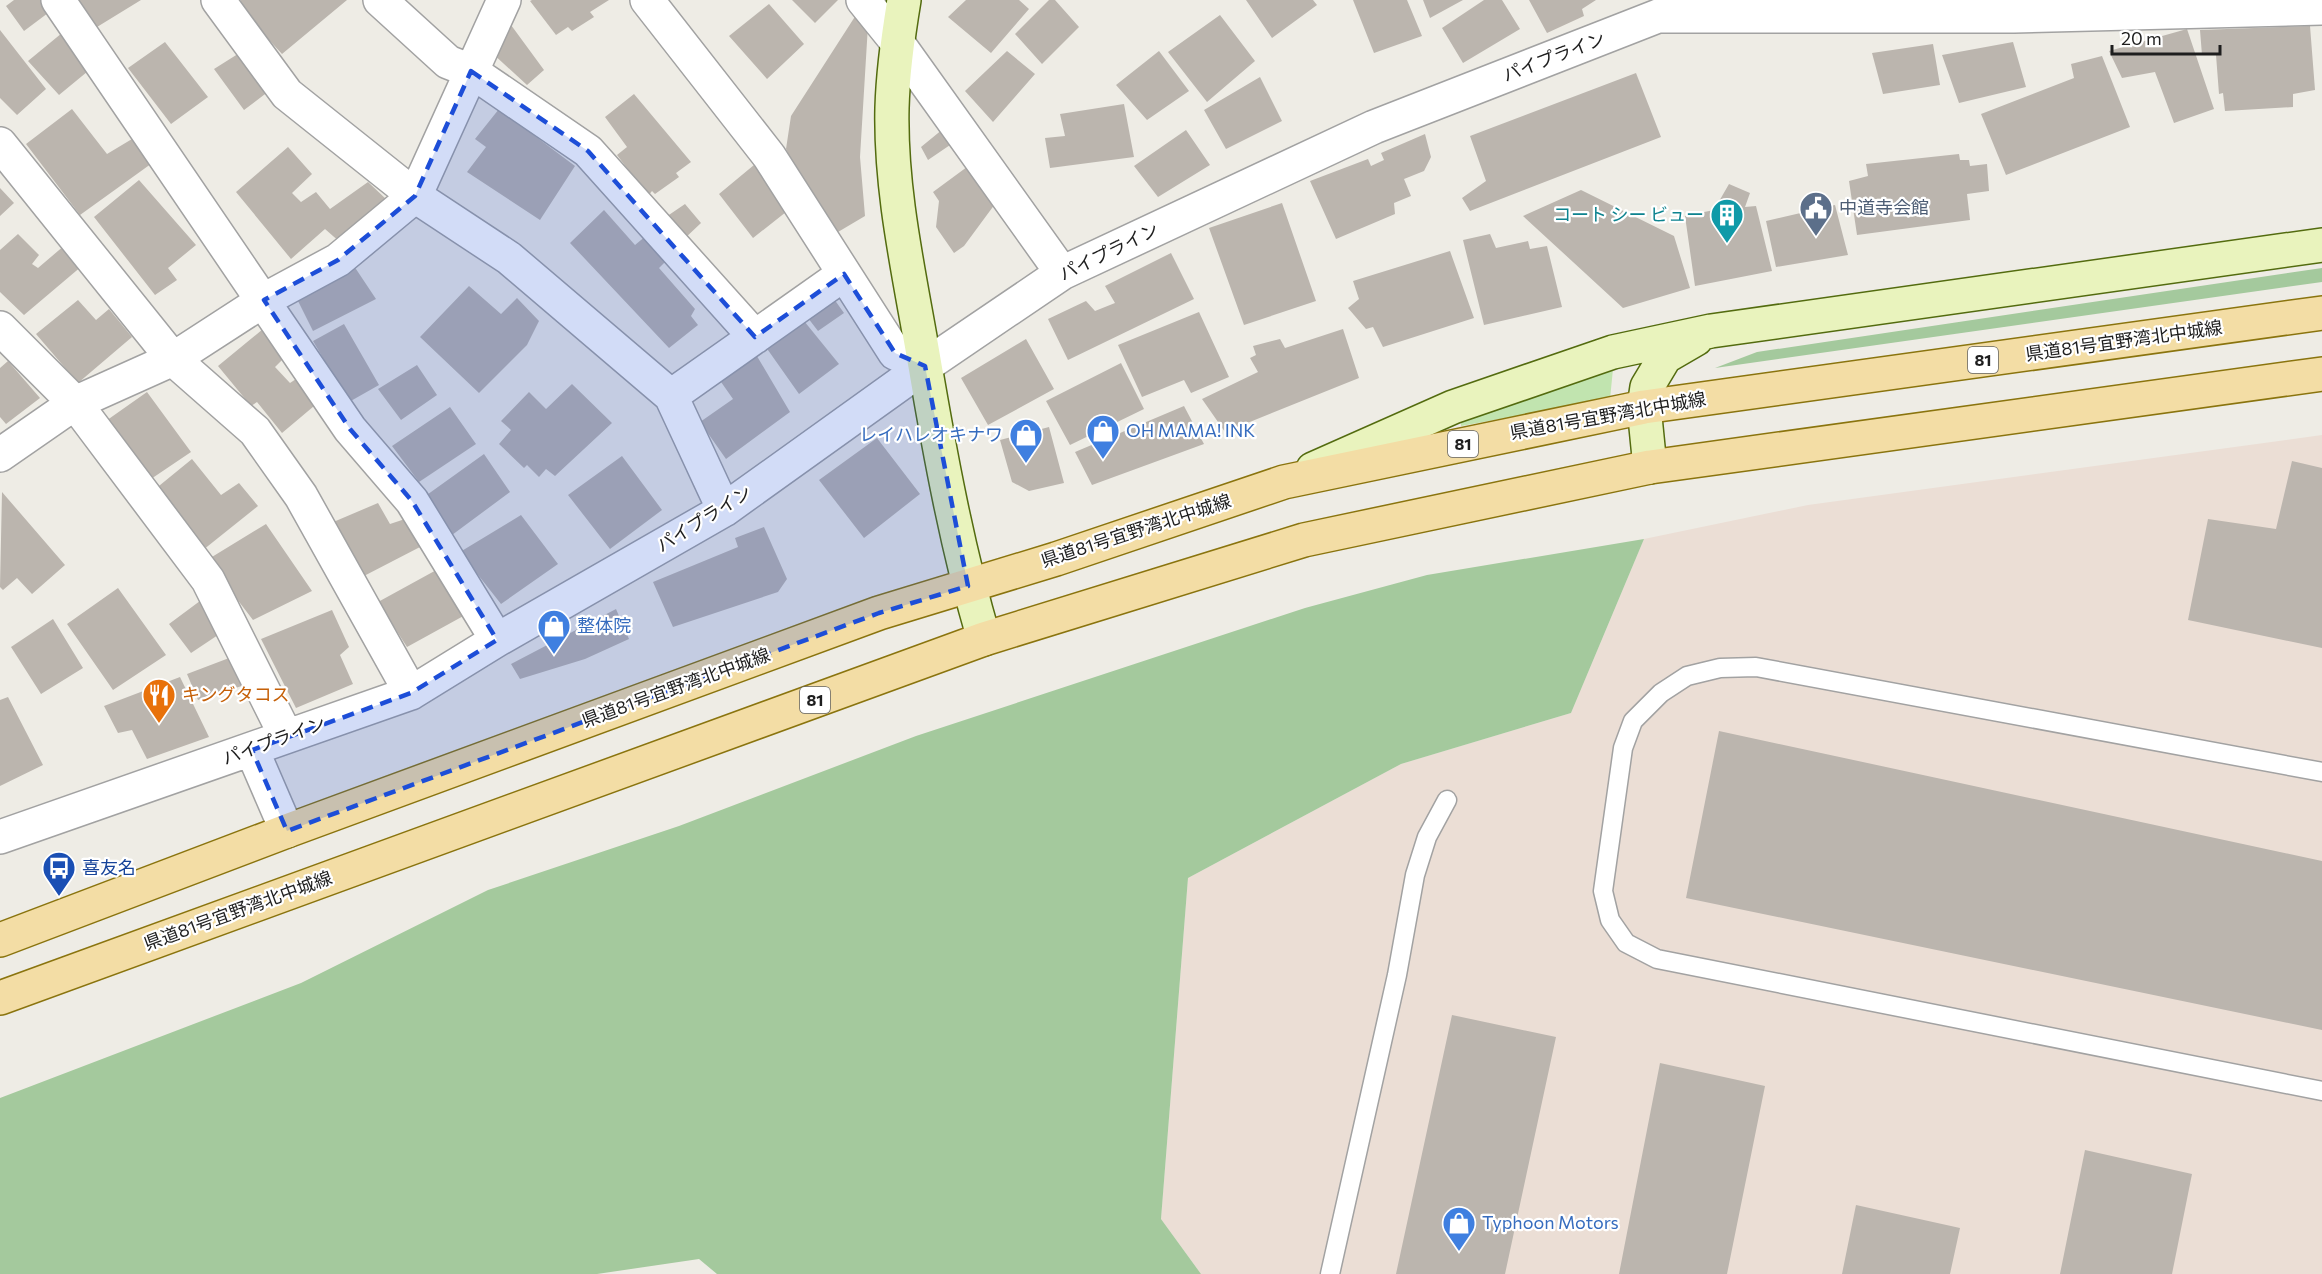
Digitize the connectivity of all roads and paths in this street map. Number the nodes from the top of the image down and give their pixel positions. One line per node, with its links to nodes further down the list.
1 (58, 0): 17 (street)
2 (218, 0): 13 (street)
3 (380, 0): 11 (street)
4 (504, 0): 11 (street)
5 (647, 0): 16 (street)
6 (863, 0): 10 (street)
7 (904, 0): 10 (street)
8 (1657, 5): 9 (street, パイプライン); 15 (street, パイプライン)
9 (2322, 8)
10 (897, 42): 15 (street); 23 (street)
11 (471, 71): 13 (street); 21 (street)
12 (0, 144): 22 (street)
13 (415, 196): 17 (street); 25 (street)
14 (2322, 245): 20 (street)
15 (1062, 273): 23 (street, パイプライン)
16 (844, 274): 21 (street); 23 (street)
17 (264, 300): 22 (street); 34 (street)
18 (2322, 314): 27 (main road, 県道81号宜野湾北中城線 / 81)
19 (0, 328): 26 (street)
20 (1711, 331): 27 (street); 30 (street)
21 (755, 337): 25 (street)
22 (173, 359): 26 (street); 35 (street)
23 (925, 366): 31 (street, パイプライン); 32 (street)
24 (2322, 374): 29 (main road, 県道81号宜野湾北中城線 / 81)
25 (671, 396): 31 (street)
26 (75, 403): 28 (street); 36 (street)
27 (1644, 407): 29 (street); 30 (main road, 県道81号宜野湾北中城線 / 81)
28 (0, 456)
29 (1650, 467): 33 (main road, 県道81号宜野湾北中城線 / 81)
30 (1284, 482): 32 (main road, 県道81号宜野湾北中城線 / 81)
31 (724, 510): 34 (street, パイプライン)
32 (968, 586): 33 (street); 40 (main road, 県道81号宜野湾北中城線 / 81)
33 (984, 639): 43 (main road, 県道81号宜野湾北中城線 / 81)
34 (497, 640): 35 (street, パイプライン)
35 (411, 693): 36 (street, パイプライン)
36 (286, 736): 37 (street, パイプライン)
37 (252, 750): 40 (street); 41 (street, パイプライン)
38 (2322, 772): 44 (lane)
39 (1448, 800): 45 (lane)
40 (287, 831): 42 (main road, 県道81号宜野湾北中城線 / 81)
41 (1, 834)
42 (0, 940)
43 (0, 998)
44 (2322, 1091)
45 (1330, 1274)

